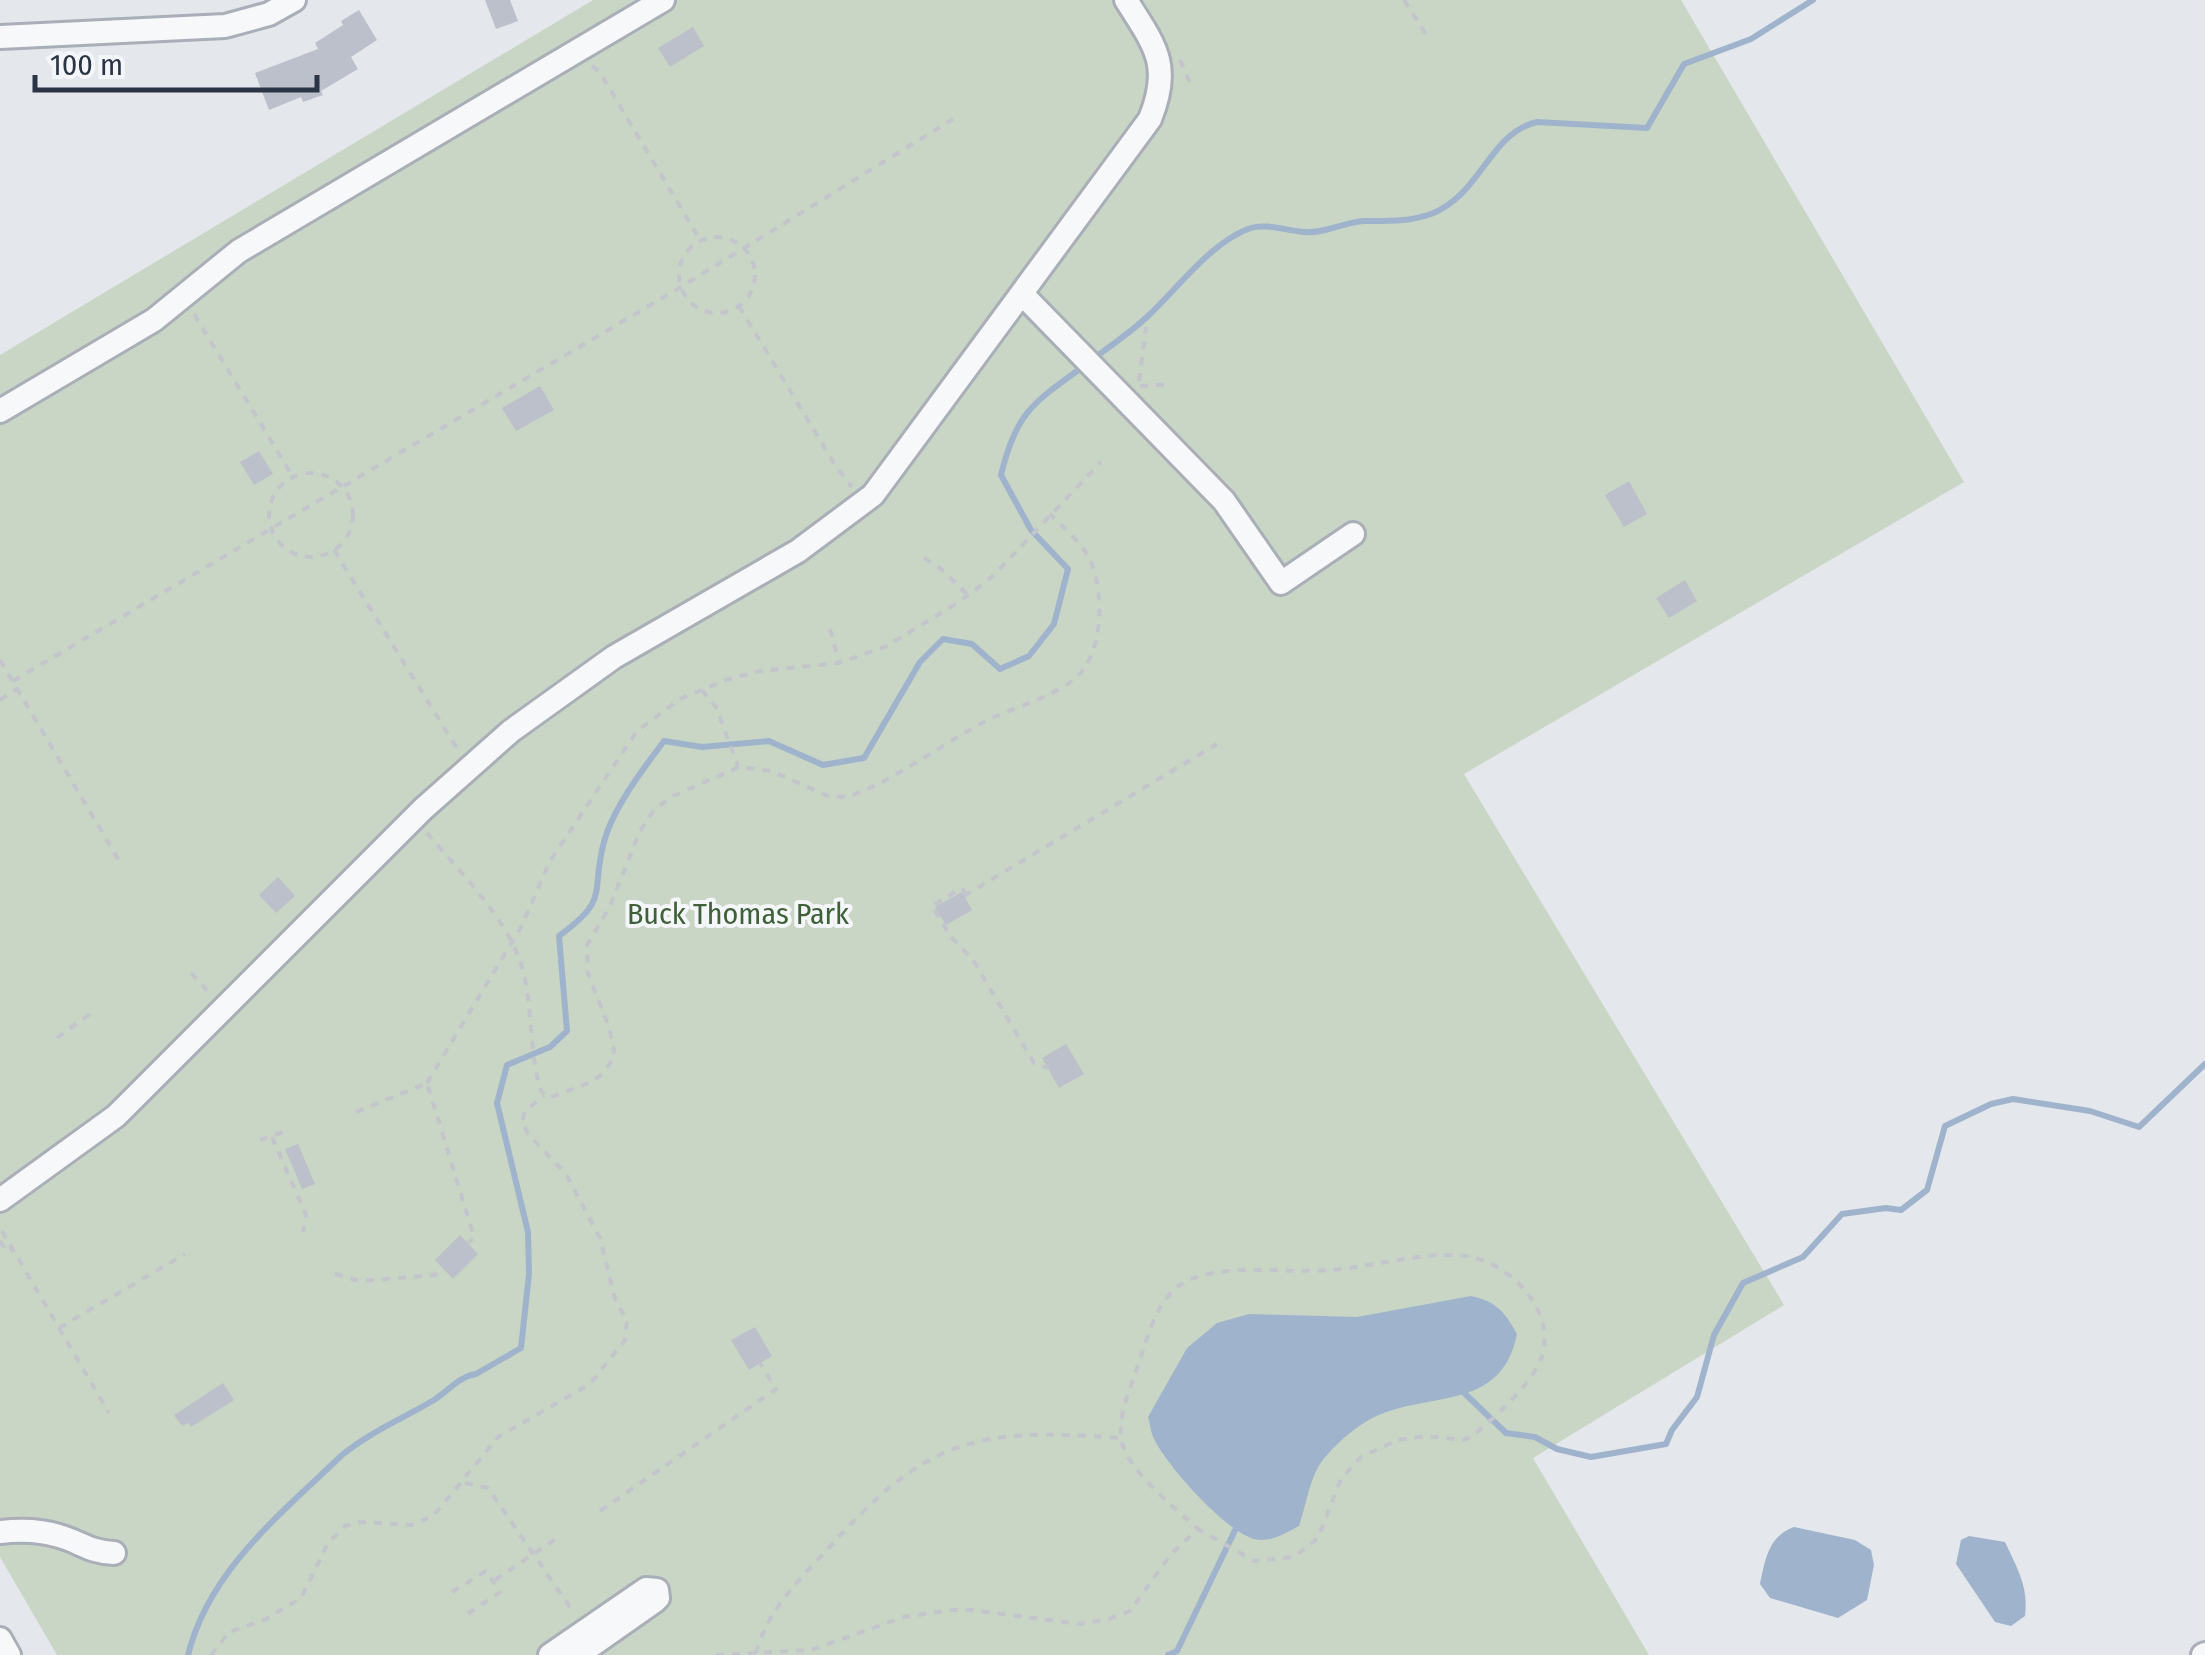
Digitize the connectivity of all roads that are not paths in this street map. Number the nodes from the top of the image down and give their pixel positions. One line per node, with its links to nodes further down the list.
1 (294, 0): 4 (street)
2 (663, 0): 6 (street)
3 (1126, 0): 5 (street)
4 (0, 37)
5 (1022, 294): 7 (street); 8 (street)
6 (0, 411)
7 (1353, 534)
8 (0, 1200)
9 (0, 1532): 10 (street)
10 (114, 1553)
11 (0, 1639): 12 (street)
12 (10, 1655)
13 (550, 1655): 14 (street)
14 (578, 1655)

